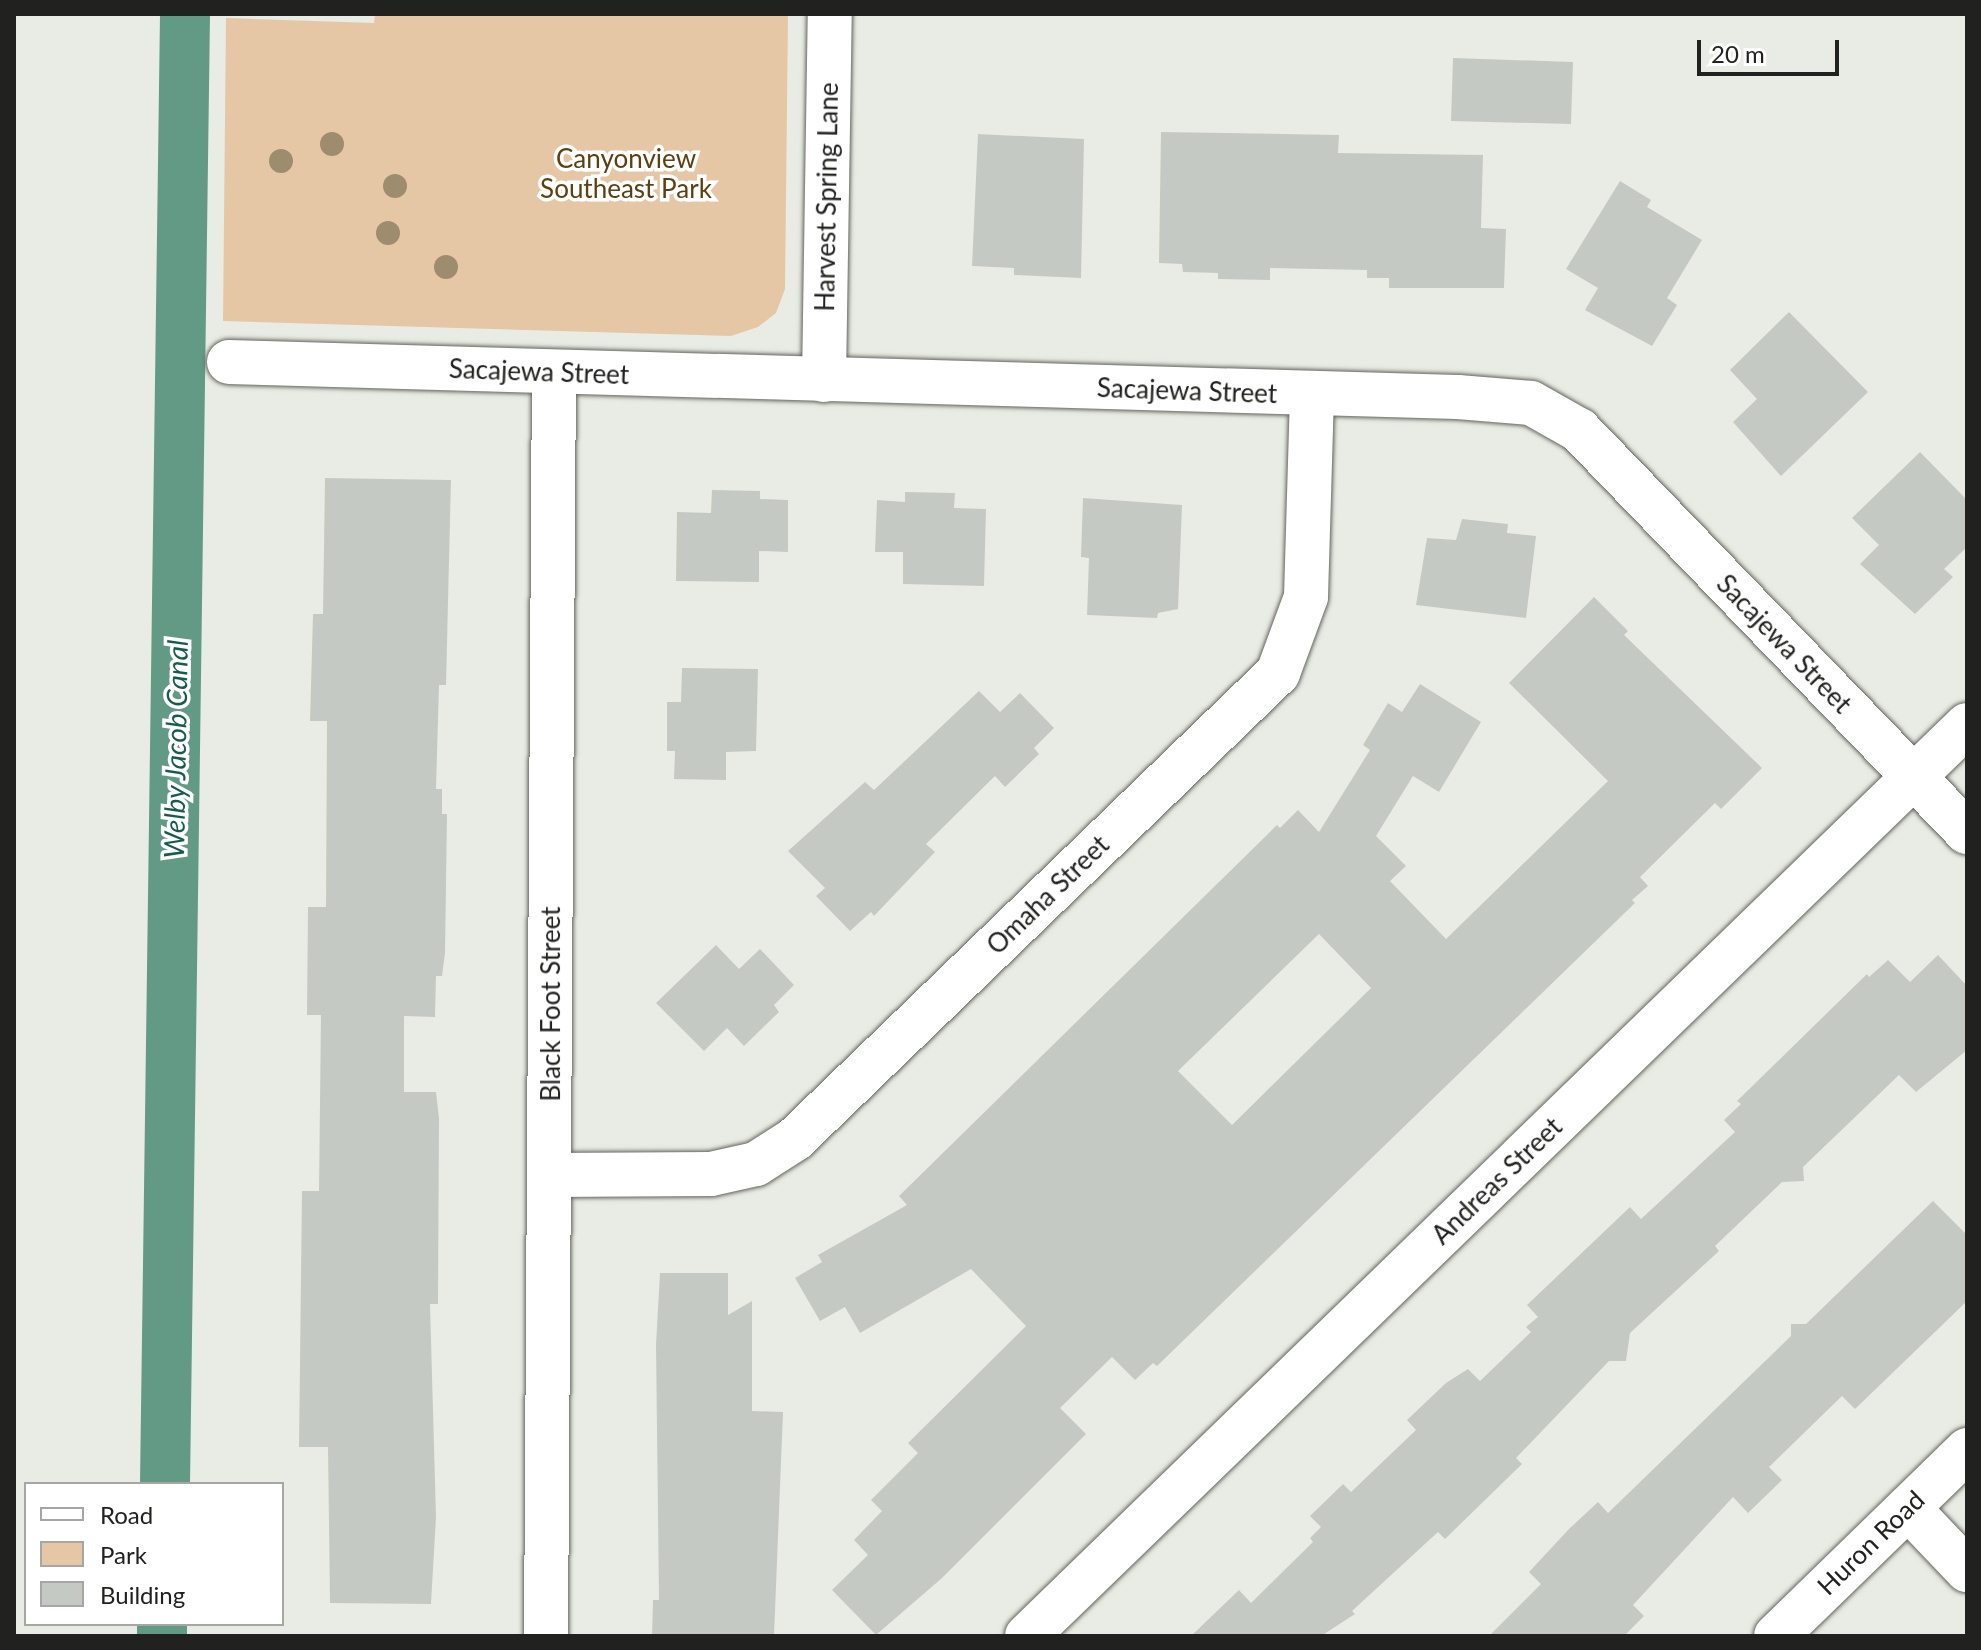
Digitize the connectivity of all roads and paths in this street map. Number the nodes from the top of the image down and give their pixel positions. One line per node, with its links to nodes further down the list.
1 (830, 14): 4 (street, Harvest Spring Lane)
2 (229, 362): 3 (street, Sacajewa Street)
3 (554, 372): 4 (street, Sacajewa Street); 9 (street, Black Foot Street)
4 (824, 380): 5 (street, Sacajewa Street)
5 (1312, 394): 7 (street, Sacajewa Street); 9 (street, Omaha Street)
6 (1967, 725): 7 (street, Andreas Street)
7 (1914, 778): 8 (street, Sacajewa Street); 14 (street, Andreas Street)
8 (1967, 832)
9 (550, 1175): 13 (street, Black Foot Street)
10 (1967, 1450): 11 (street, Huron Road)
11 (1908, 1508): 12 (street); 15 (street, Huron Road)
12 (1967, 1570)
13 (546, 1636)
14 (1027, 1636)
15 (1776, 1636)

